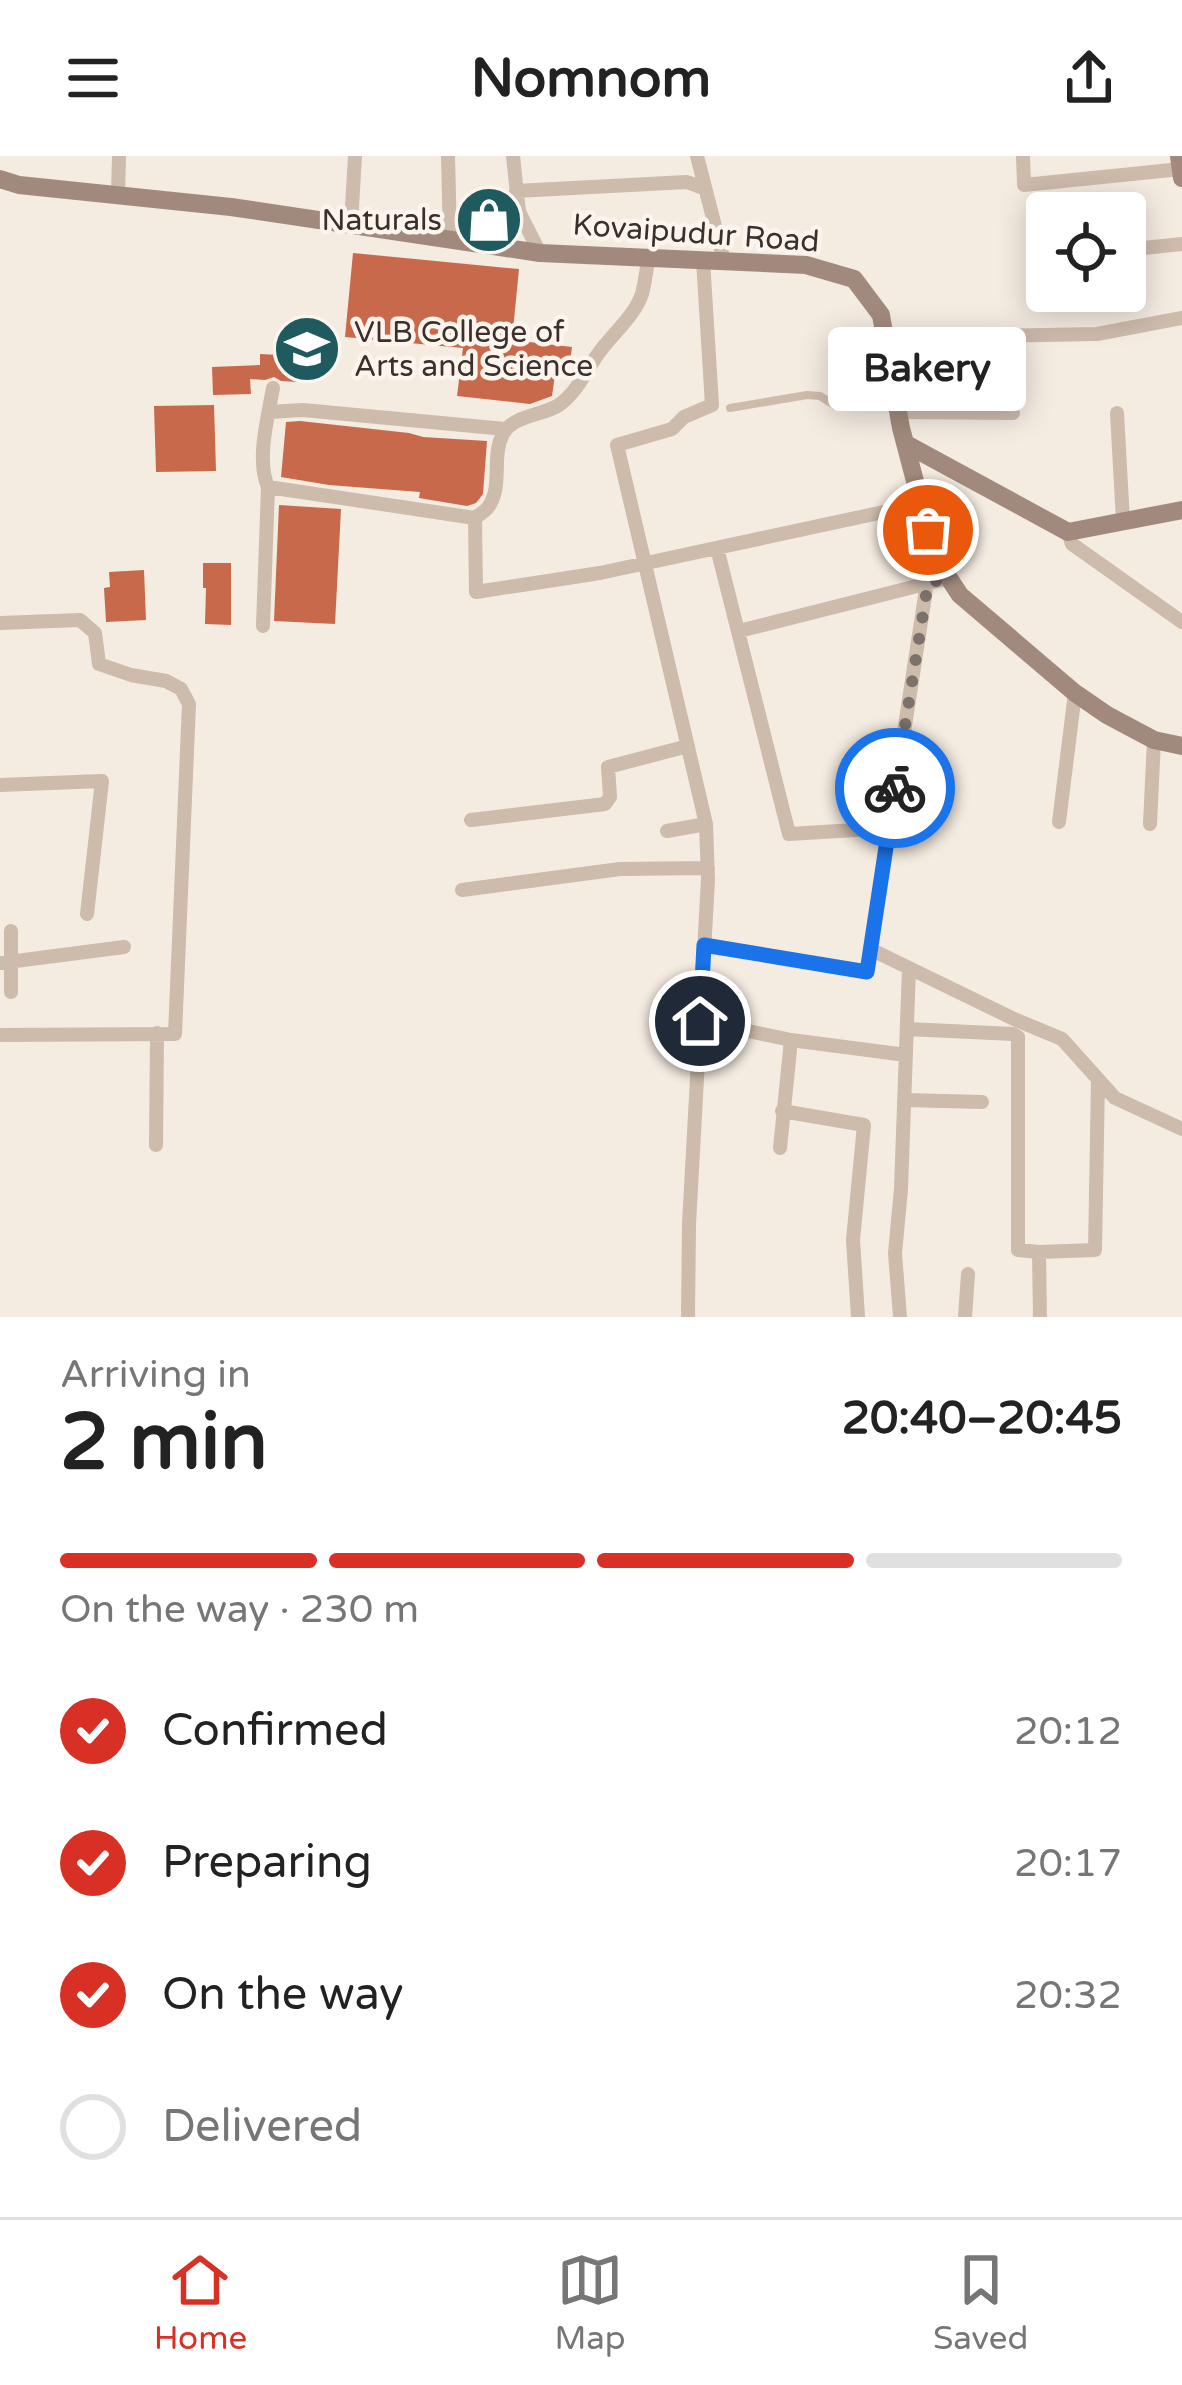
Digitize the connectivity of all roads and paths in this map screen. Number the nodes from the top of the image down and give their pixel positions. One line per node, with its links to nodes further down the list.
1 (119, 156): 14 (street)
2 (334, 156): 8 (street)
3 (448, 156): 16 (street)
4 (514, 156): 13 (street)
5 (697, 156): 12 (street)
6 (1023, 156): 9 (street)
7 (1179, 156): 9 (main road)
8 (355, 158): 15 (street)
9 (1181, 169): 10 (main road)
10 (1182, 178)
11 (0, 179): 14 (main road, Kovaipudur Road)
12 (704, 188): 13 (street); 21 (street)
13 (516, 191): 19 (street)
14 (118, 195): 15 (main road, Kovaipudur Road)
15 (351, 224): 16 (main road, Kovaipudur Road)
16 (450, 238): 19 (main road, Kovaipudur Road)
17 (1182, 244): 18 (street)
18 (1146, 248)
19 (540, 253): 20 (main road, Kovaipudur Road)
20 (649, 258): 21 (main road, Kovaipudur Road); 30 (street)
21 (713, 261): 23 (main road, Kovaipudur Road); 39 (street)
22 (1182, 318): 23 (street)
23 (885, 338): 25 (main road, Kovaipudur Road)
24 (273, 388): 27 (street)
25 (897, 405): 26 (lane); 28 (street); 31 (main road, Kovaipudur Road)
26 (730, 408)
27 (269, 412): 30 (street); 32 (street)
28 (1013, 413)
29 (1117, 413): 36 (street)
30 (505, 429): 35 (street)
31 (906, 444): 33 (main road, Kovaipudur Road); 37 (main road)
32 (268, 487): 35 (street); 44 (street)
33 (921, 505): 38 (street); 40 (main road, Kovaipudur Road)
34 (1182, 510): 36 (main road)
35 (475, 518): 39 (street)
36 (1123, 521): 37 (main road)
37 (1068, 532): 42 (street)
38 (717, 548): 39 (street); 45 (street)
39 (646, 563): 48 (street)
40 (949, 578): 41 (street); 46 (main road, Kovaipudur Road)
41 (928, 583): 45 (street); 55 (street)
42 (1182, 622)
43 (0, 623): 69 (street)
44 (263, 626)
45 (739, 631): 55 (street)
46 (1075, 693): 47 (main road, Kovaipudur Road); 52 (street)
47 (1154, 740): 49 (main road, Kovaipudur Road); 54 (street)
48 (688, 746): 51 (street); 53 (street)
49 (1182, 746)
50 (0, 785): 59 (street)
51 (471, 820)
52 (1058, 822)
53 (706, 824): 56 (street); 57 (street)
54 (1150, 824)
55 (889, 828): 63 (street)
56 (667, 831)
57 (708, 868): 58 (street); 61 (street)
58 (463, 890)
59 (87, 914)
60 (11, 932): 64 (street)
61 (704, 945): 63 (street); 67 (street)
62 (124, 947): 64 (street)
63 (870, 949): 65 (street)
64 (5, 963): 66 (street)
65 (909, 968): 68 (street); 73 (street)
66 (11, 992)
67 (700, 1021): 71 (street); 82 (street)
68 (907, 1029): 72 (street); 80 (street)
69 (157, 1033): 70 (street); 78 (street)
70 (0, 1035)
71 (791, 1040): 72 (street); 76 (street)
72 (906, 1055): 74 (street)
73 (1099, 1080): 77 (street); 80 (street)
74 (904, 1100): 75 (street); 84 (street)
75 (982, 1102)
76 (782, 1111): 79 (street); 83 (street)
77 (1182, 1129)
78 (156, 1144)
79 (780, 1148)
80 (1039, 1252): 86 (street)
81 (968, 1274): 85 (street)
82 (688, 1317)
83 (858, 1317)
84 (900, 1317)
85 (965, 1317)
86 (1040, 1317)

